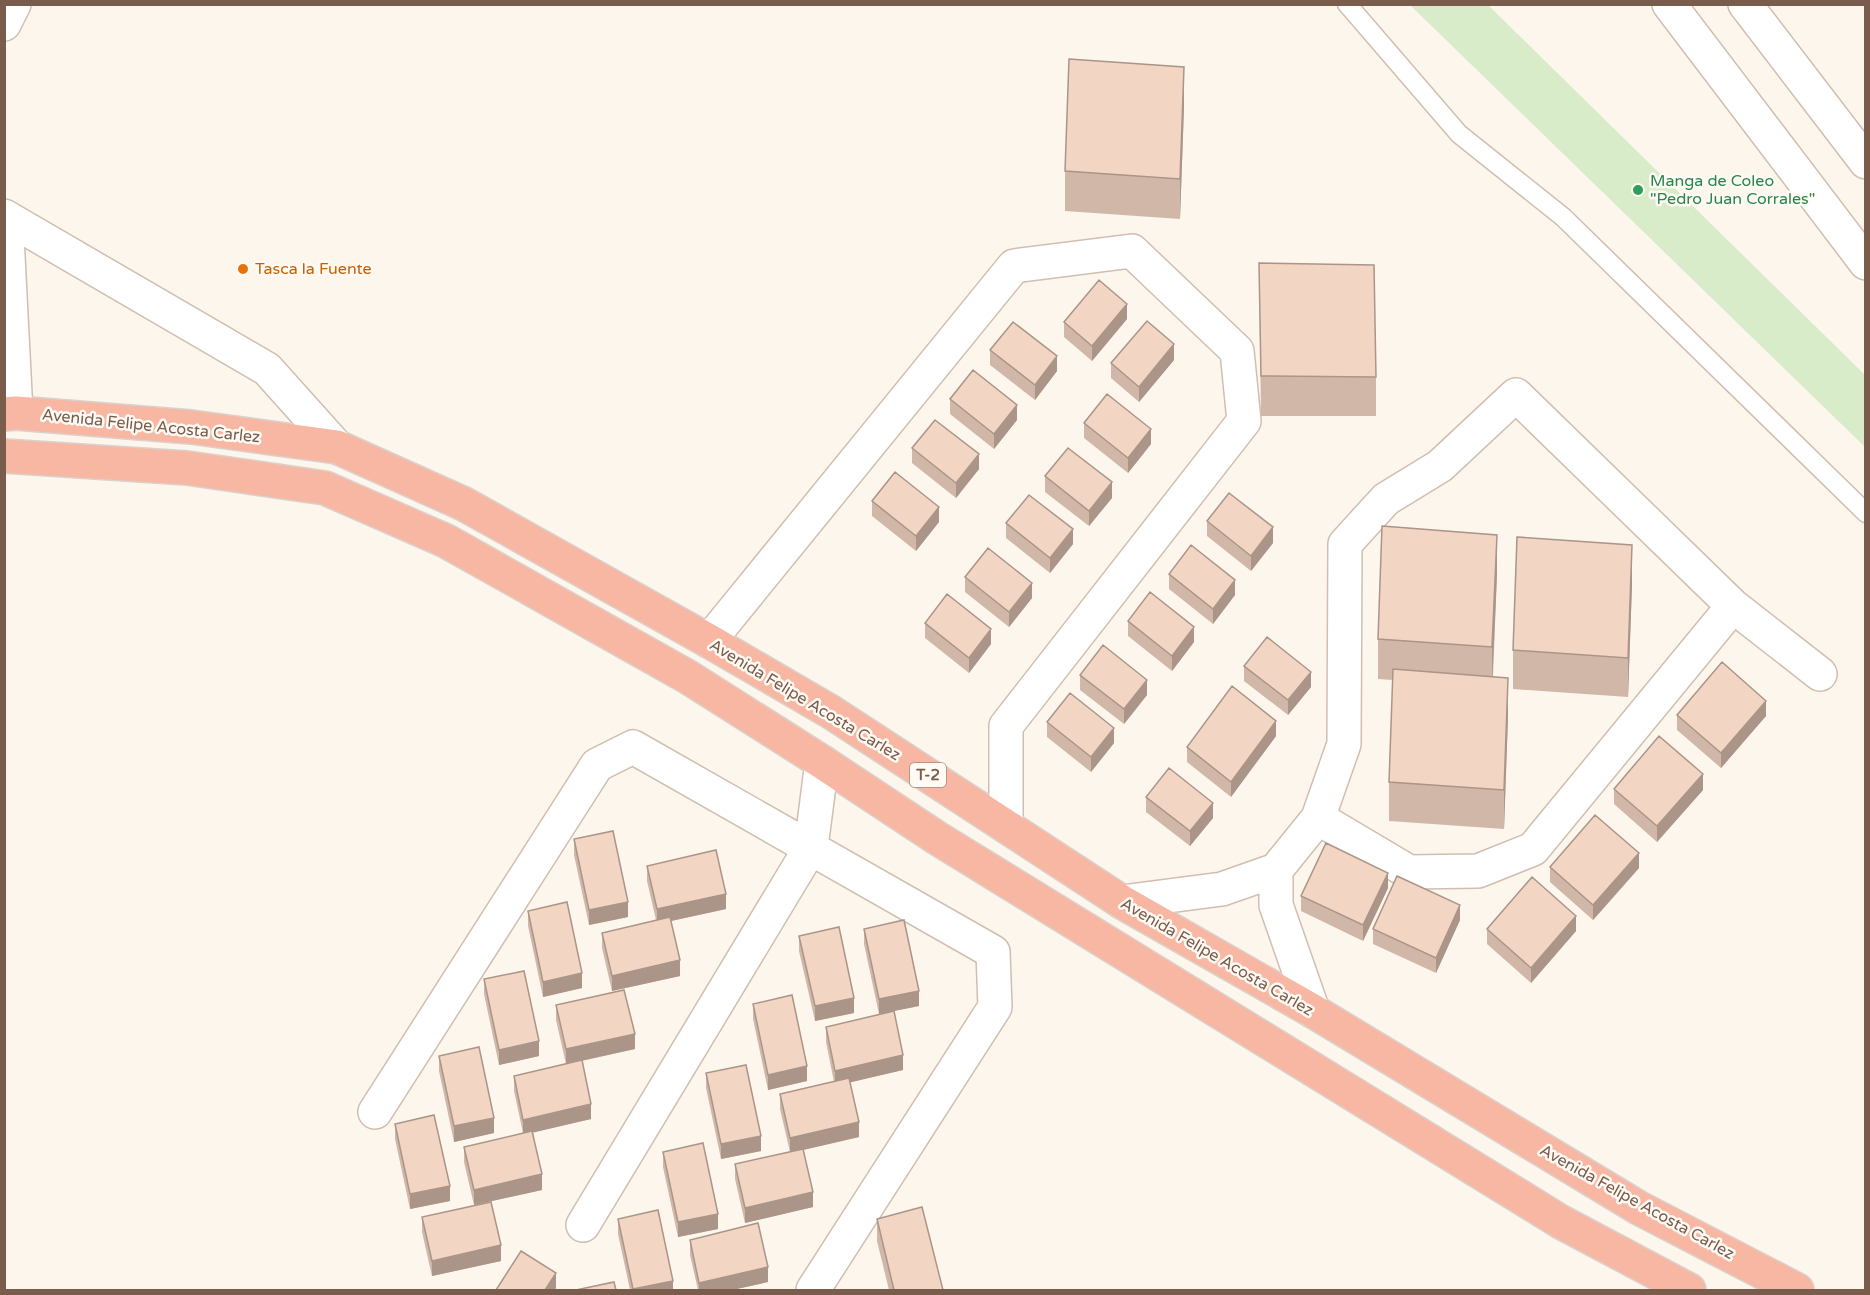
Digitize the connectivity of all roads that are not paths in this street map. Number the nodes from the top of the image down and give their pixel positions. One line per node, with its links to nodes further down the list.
1 (14, 4): 5 (street)
2 (1347, 4): 12 (lane)
3 (1669, 4): 8 (street)
4 (1745, 4): 6 (street)
5 (4, 24)
6 (1866, 162)
7 (5, 217): 9 (street); 10 (street)
8 (1866, 263)
9 (10, 413): 10 (highway, Avenida Felipe Acosta Carlez / T-2)
10 (337, 447): 14 (highway, Avenida Felipe Acosta Carlez / T-2)
11 (4, 456): 16 (highway)
12 (1866, 513)
13 (1733, 606): 15 (street); 17 (street); 17 (street)
14 (709, 640): 18 (highway, Avenida Felipe Acosta Carlez / T-2); 18 (street)
15 (1820, 674)
16 (822, 762): 19 (street); 26 (highway)
17 (1318, 818): 20 (street)
18 (1006, 826): 21 (highway, Avenida Felipe Acosta Carlez / T-2)
19 (811, 847): 23 (street); 24 (street); 25 (street)
20 (1276, 870): 21 (street); 22 (street)
21 (1122, 902): 22 (highway, Avenida Felipe Acosta Carlez / T-2)
22 (1313, 1011): 27 (highway, Avenida Felipe Acosta Carlez / T-2)
23 (375, 1112)
24 (583, 1225)
25 (813, 1290)
26 (1689, 1290)
27 (1797, 1290)

